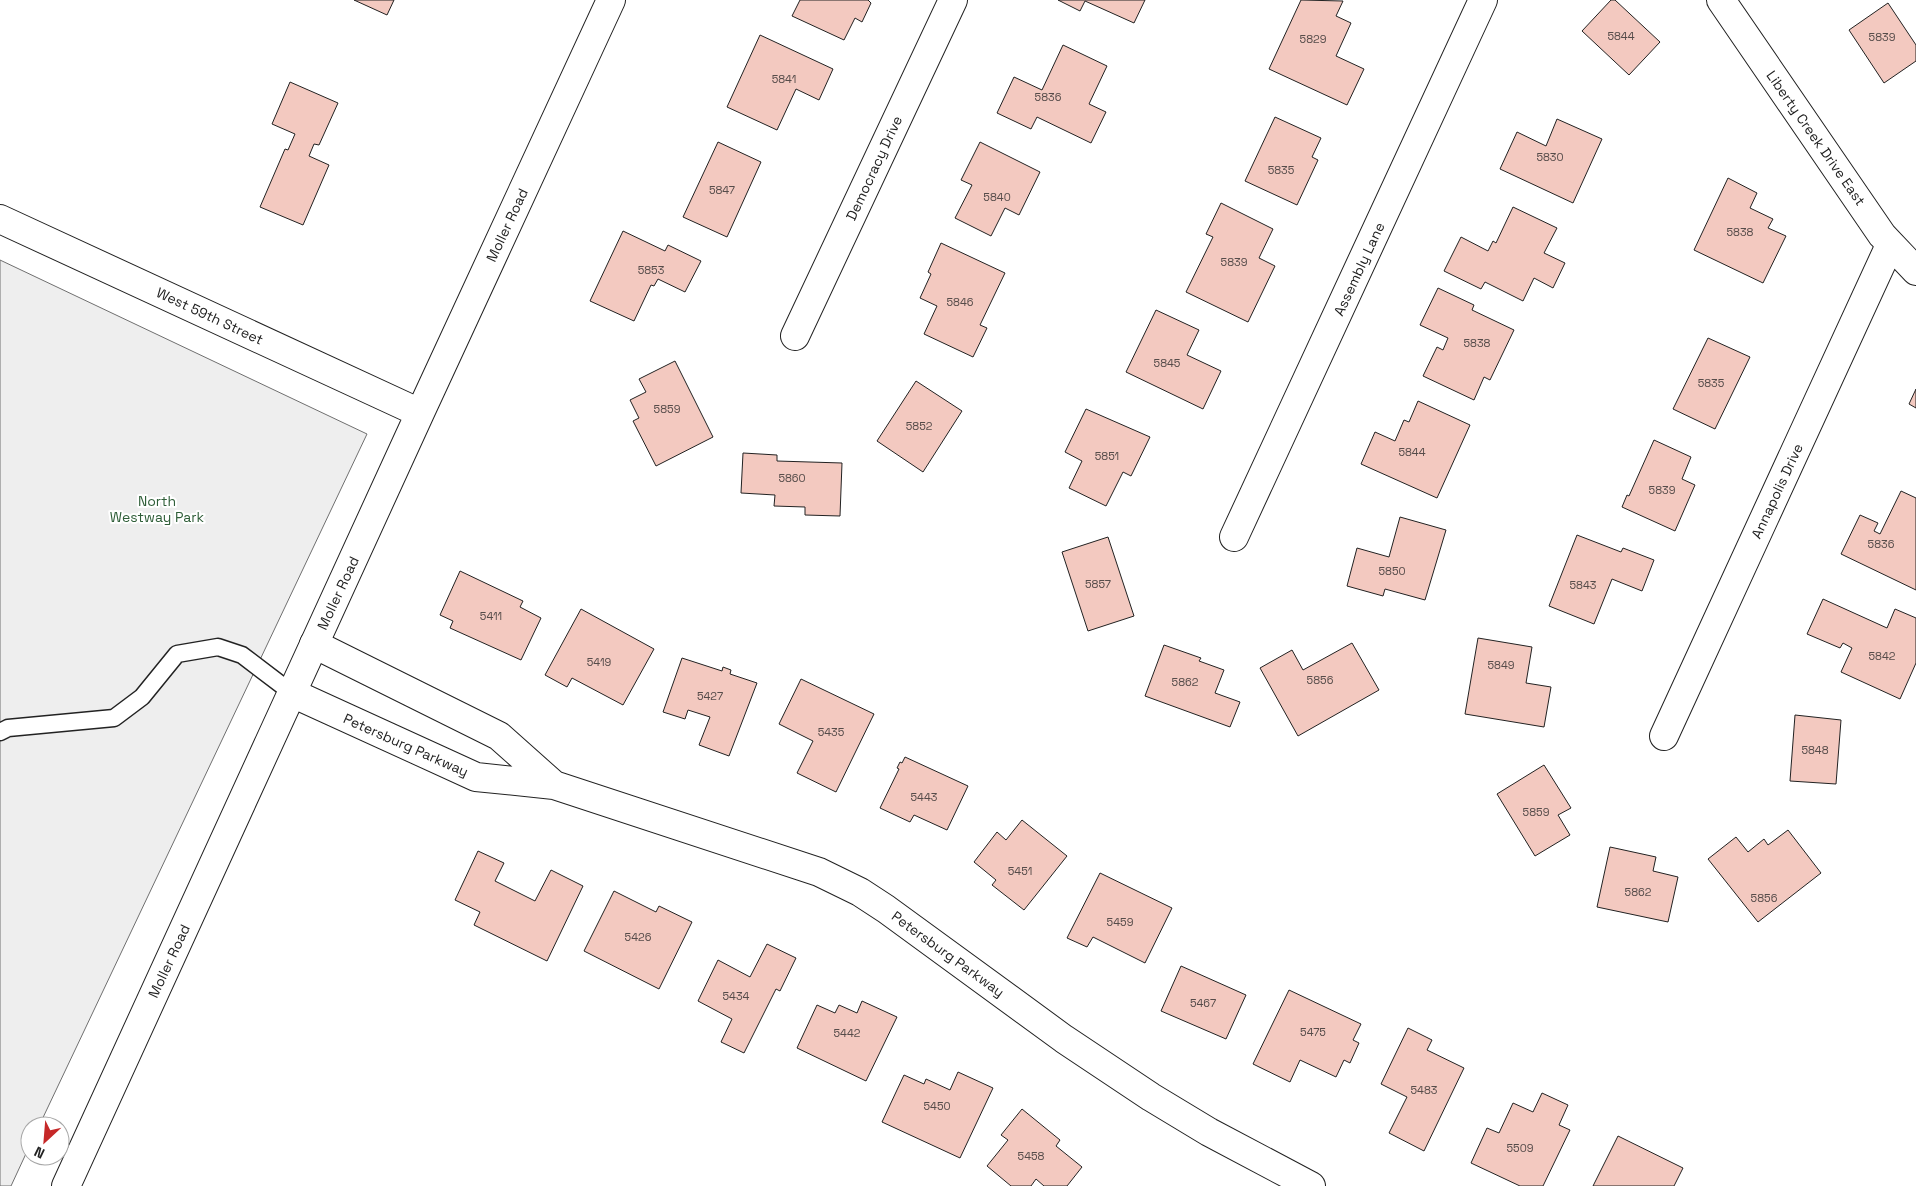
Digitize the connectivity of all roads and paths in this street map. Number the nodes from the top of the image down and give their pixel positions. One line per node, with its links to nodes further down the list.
1 (611, 0): 9 (street, Moller Road)
2 (953, 0): 8 (street, Democracy Drive)
3 (1483, 0): 10 (street, Assembly Lane)
4 (1721, 0): 6 (street, Liberty Creek Drive East)
5 (0, 220): 9 (street, West 59th Street)
6 (1890, 245): 7 (street, Liberty Creek Drive East); 14 (street, Annapolis Drive)
7 (1916, 271)
8 (795, 336)
9 (420, 413): 11 (street, Moller Road)
10 (1234, 537)
11 (314, 644): 12 (street, Moller Road); 15 (street, Petersburg Parkway)
12 (292, 693): 13 (lane); 15 (street, Petersburg Parkway); 16 (street, Moller Road)
13 (0, 732)
14 (1664, 736)
15 (554, 785): 17 (street, Petersburg Parkway)
16 (66, 1186)
17 (1311, 1186)

